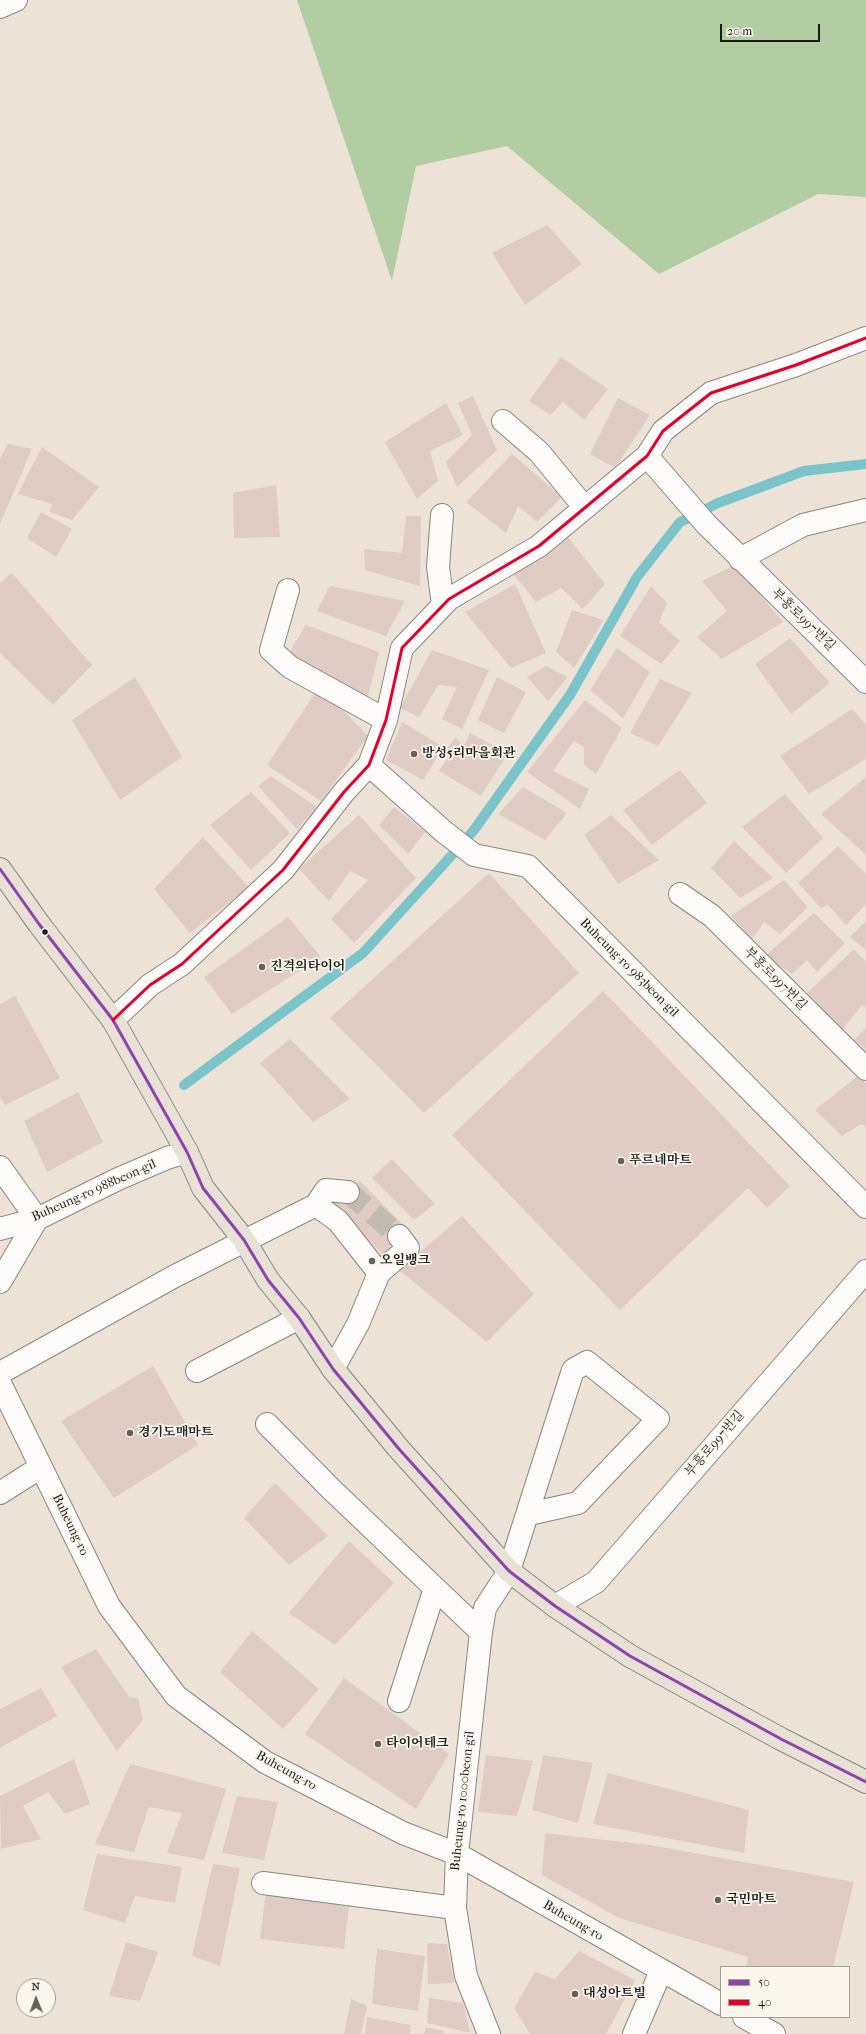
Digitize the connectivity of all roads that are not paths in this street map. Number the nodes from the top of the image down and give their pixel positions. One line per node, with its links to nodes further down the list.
1 (16, 0): 2 (street)
2 (0, 6)
3 (866, 338): 5 (street)
4 (503, 421): 6 (street)
5 (647, 456): 6 (street); 9 (street, 부흥로997번길)
6 (585, 508): 11 (street)
7 (866, 510): 9 (street)
8 (442, 515): 11 (street)
9 (740, 559): 12 (street, 부흥로997번길)
10 (288, 590): 13 (street)
11 (443, 605): 13 (street)
12 (866, 682)
13 (386, 720): 14 (street)
14 (369, 765): 17 (street); 23 (street, Buheung-ro 983beon-gil)
15 (0, 869): 17 (main road)
16 (680, 894): 18 (street, 부흥로997번길)
17 (113, 1020): 19 (main road)
18 (866, 1070)
19 (187, 1152): 24 (street, Buheung-ro 988beon-gil); 27 (main road)
20 (0, 1166): 24 (street)
21 (348, 1192): 22 (street)
22 (316, 1206): 27 (street); 29 (street)
23 (866, 1207)
24 (36, 1219): 25 (street, Buheung-ro 988beon-gil); 30 (street)
25 (0, 1229)
26 (399, 1236): 29 (street)
27 (244, 1240): 31 (main road); 34 (street)
28 (866, 1270): 42 (street, 부흥로997번길)
29 (379, 1273): 32 (street)
30 (0, 1282)
31 (299, 1318): 32 (main road); 33 (street)
32 (333, 1370): 40 (main road)
33 (197, 1371)
34 (0, 1373)
35 (0, 1383): 37 (street, Buheung-ro)
36 (267, 1424): 41 (street)
37 (41, 1467): 38 (street); 46 (street, Buheung-ro)
38 (0, 1494)
39 (529, 1514): 39 (street, Buheung-ro 1000beon-gil); 40 (street, Buheung-ro 1000beon-gil)
40 (510, 1571): 42 (main road); 43 (street, Buheung-ro 1000beon-gil)
41 (435, 1588): 43 (street); 44 (street)
42 (555, 1606): 45 (main road)
43 (481, 1632): 46 (street, Buheung-ro 1000beon-gil)
44 (399, 1701)
45 (866, 1782)
46 (457, 1854): 48 (street, Buheung-ro 1000beon-gil); 49 (street, Buheung-ro)
47 (263, 1883): 48 (street)
48 (455, 1908): 52 (street, Buheung-ro 1000beon-gil)
49 (661, 1971): 50 (street, Buheung-ro); 53 (street)
50 (720, 2003)
51 (746, 2018): 54 (street)
52 (489, 2034)
53 (634, 2034)
54 (774, 2034)

